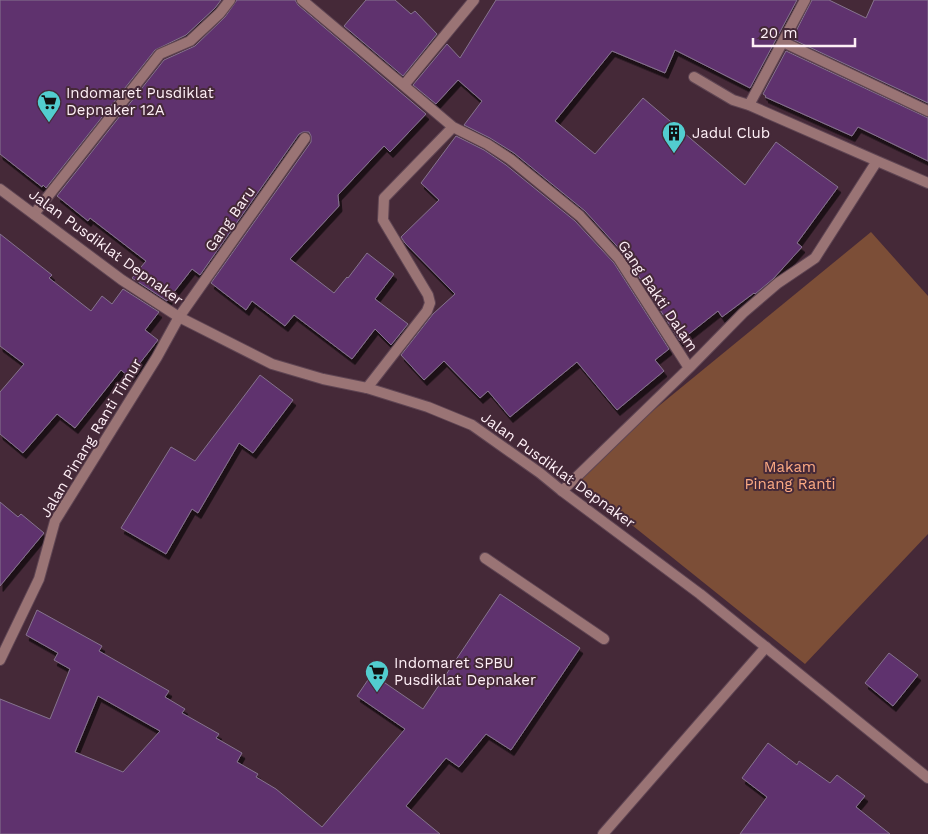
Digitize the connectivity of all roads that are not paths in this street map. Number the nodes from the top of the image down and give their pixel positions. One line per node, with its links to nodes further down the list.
1 (230, 0): 15 (street)
2 (302, 0): 7 (street, Gang Bakti Dalam)
3 (474, 0): 7 (street)
4 (805, 0): 5 (street)
5 (782, 42): 8 (street); 9 (street)
6 (694, 77): 8 (street)
7 (404, 85): 10 (street, Gang Bakti Dalam)
8 (750, 105): 12 (street)
9 (928, 111)
10 (453, 126): 17 (street, Gang Bakti Dalam); 18 (street)
11 (305, 138): 16 (street, Gang Baru)
12 (878, 161): 13 (street); 17 (street)
13 (928, 183)
14 (0, 189): 15 (street, Jalan Pusdiklat Depnaker)
15 (34, 214): 16 (street, Jalan Pusdiklat Depnaker)
16 (179, 317): 18 (street, Jalan Pusdiklat Depnaker); 23 (street, Jalan Pinang Ranti Timur)
17 (689, 368): 19 (street, Gang Bakti Dalam)
18 (367, 388): 19 (street, Jalan Pusdiklat Depnaker)
19 (562, 491): 22 (street, Jalan Pusdiklat Depnaker)
20 (485, 558): 21 (street)
21 (604, 640)
22 (767, 648): 24 (street, Jalan Pusdiklat Depnaker); 25 (street)
23 (0, 660)
24 (928, 778)
25 (603, 834)

